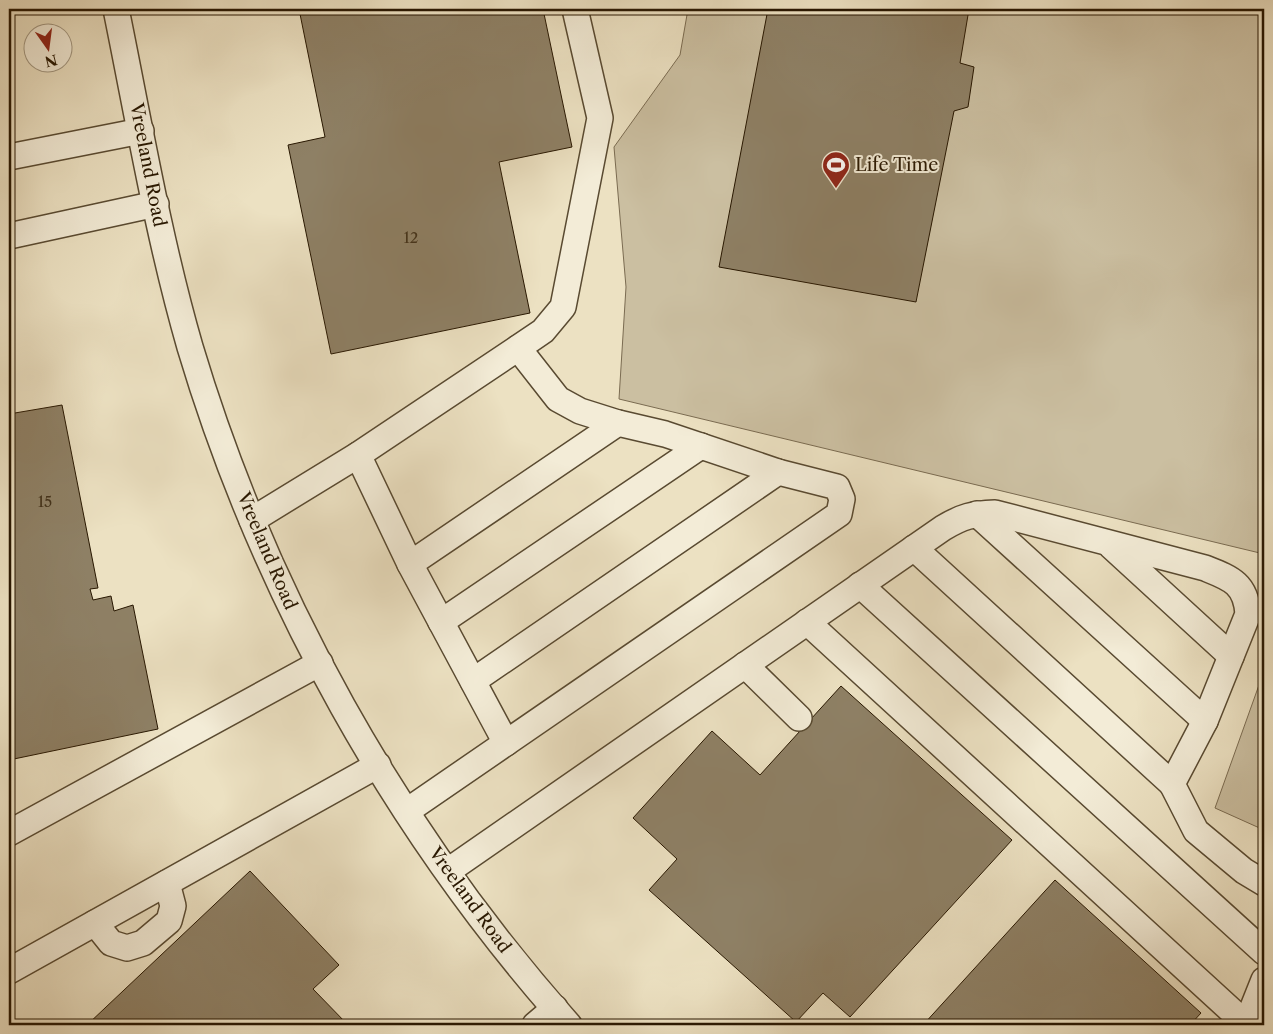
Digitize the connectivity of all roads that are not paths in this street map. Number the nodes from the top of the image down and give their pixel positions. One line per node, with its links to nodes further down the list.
1 (116, 9): 3 (street, Vreeland Road)
2 (575, 9): 7 (street)
3 (141, 131): 4 (street); 5 (street, Vreeland Road)
4 (9, 157)
5 (156, 204): 6 (street); 13 (street, Vreeland Road)
6 (9, 236)
7 (518, 348): 8 (street); 10 (street)
8 (618, 423): 9 (street); 16 (street)
9 (701, 446): 11 (street); 18 (street)
10 (358, 455): 13 (street); 16 (street)
11 (778, 472): 23 (street); 26 (street)
12 (977, 514): 14 (street); 15 (street); 25 (street)
13 (252, 520): 21 (street, Vreeland Road)
14 (1108, 543): 20 (street); 20 (street)
15 (914, 548): 17 (street); 28 (street)
16 (410, 564): 18 (street)
17 (860, 585): 19 (street); 35 (street)
18 (441, 622): 23 (street)
19 (808, 622): 22 (street); 40 (street)
20 (1231, 656): 25 (street)
21 (320, 663): 27 (street, Vreeland Road); 30 (street)
22 (745, 665): 24 (street); 31 (street)
23 (473, 681): 26 (street)
24 (799, 718)
25 (1205, 720): 28 (street)
26 (506, 743): 29 (street)
27 (378, 765): 29 (street, Vreeland Road); 33 (street)
28 (1172, 784): 32 (street)
29 (406, 811): 31 (street, Vreeland Road)
30 (9, 832)
31 (448, 871): 38 (street, Vreeland Road)
32 (1264, 882)
33 (167, 883): 34 (street); 34 (street)
34 (95, 923): 36 (street)
35 (1264, 952)
36 (9, 971)
37 (1264, 980): 40 (street)
38 (562, 1016): 39 (street)
39 (535, 1025)
40 (1246, 1025)

